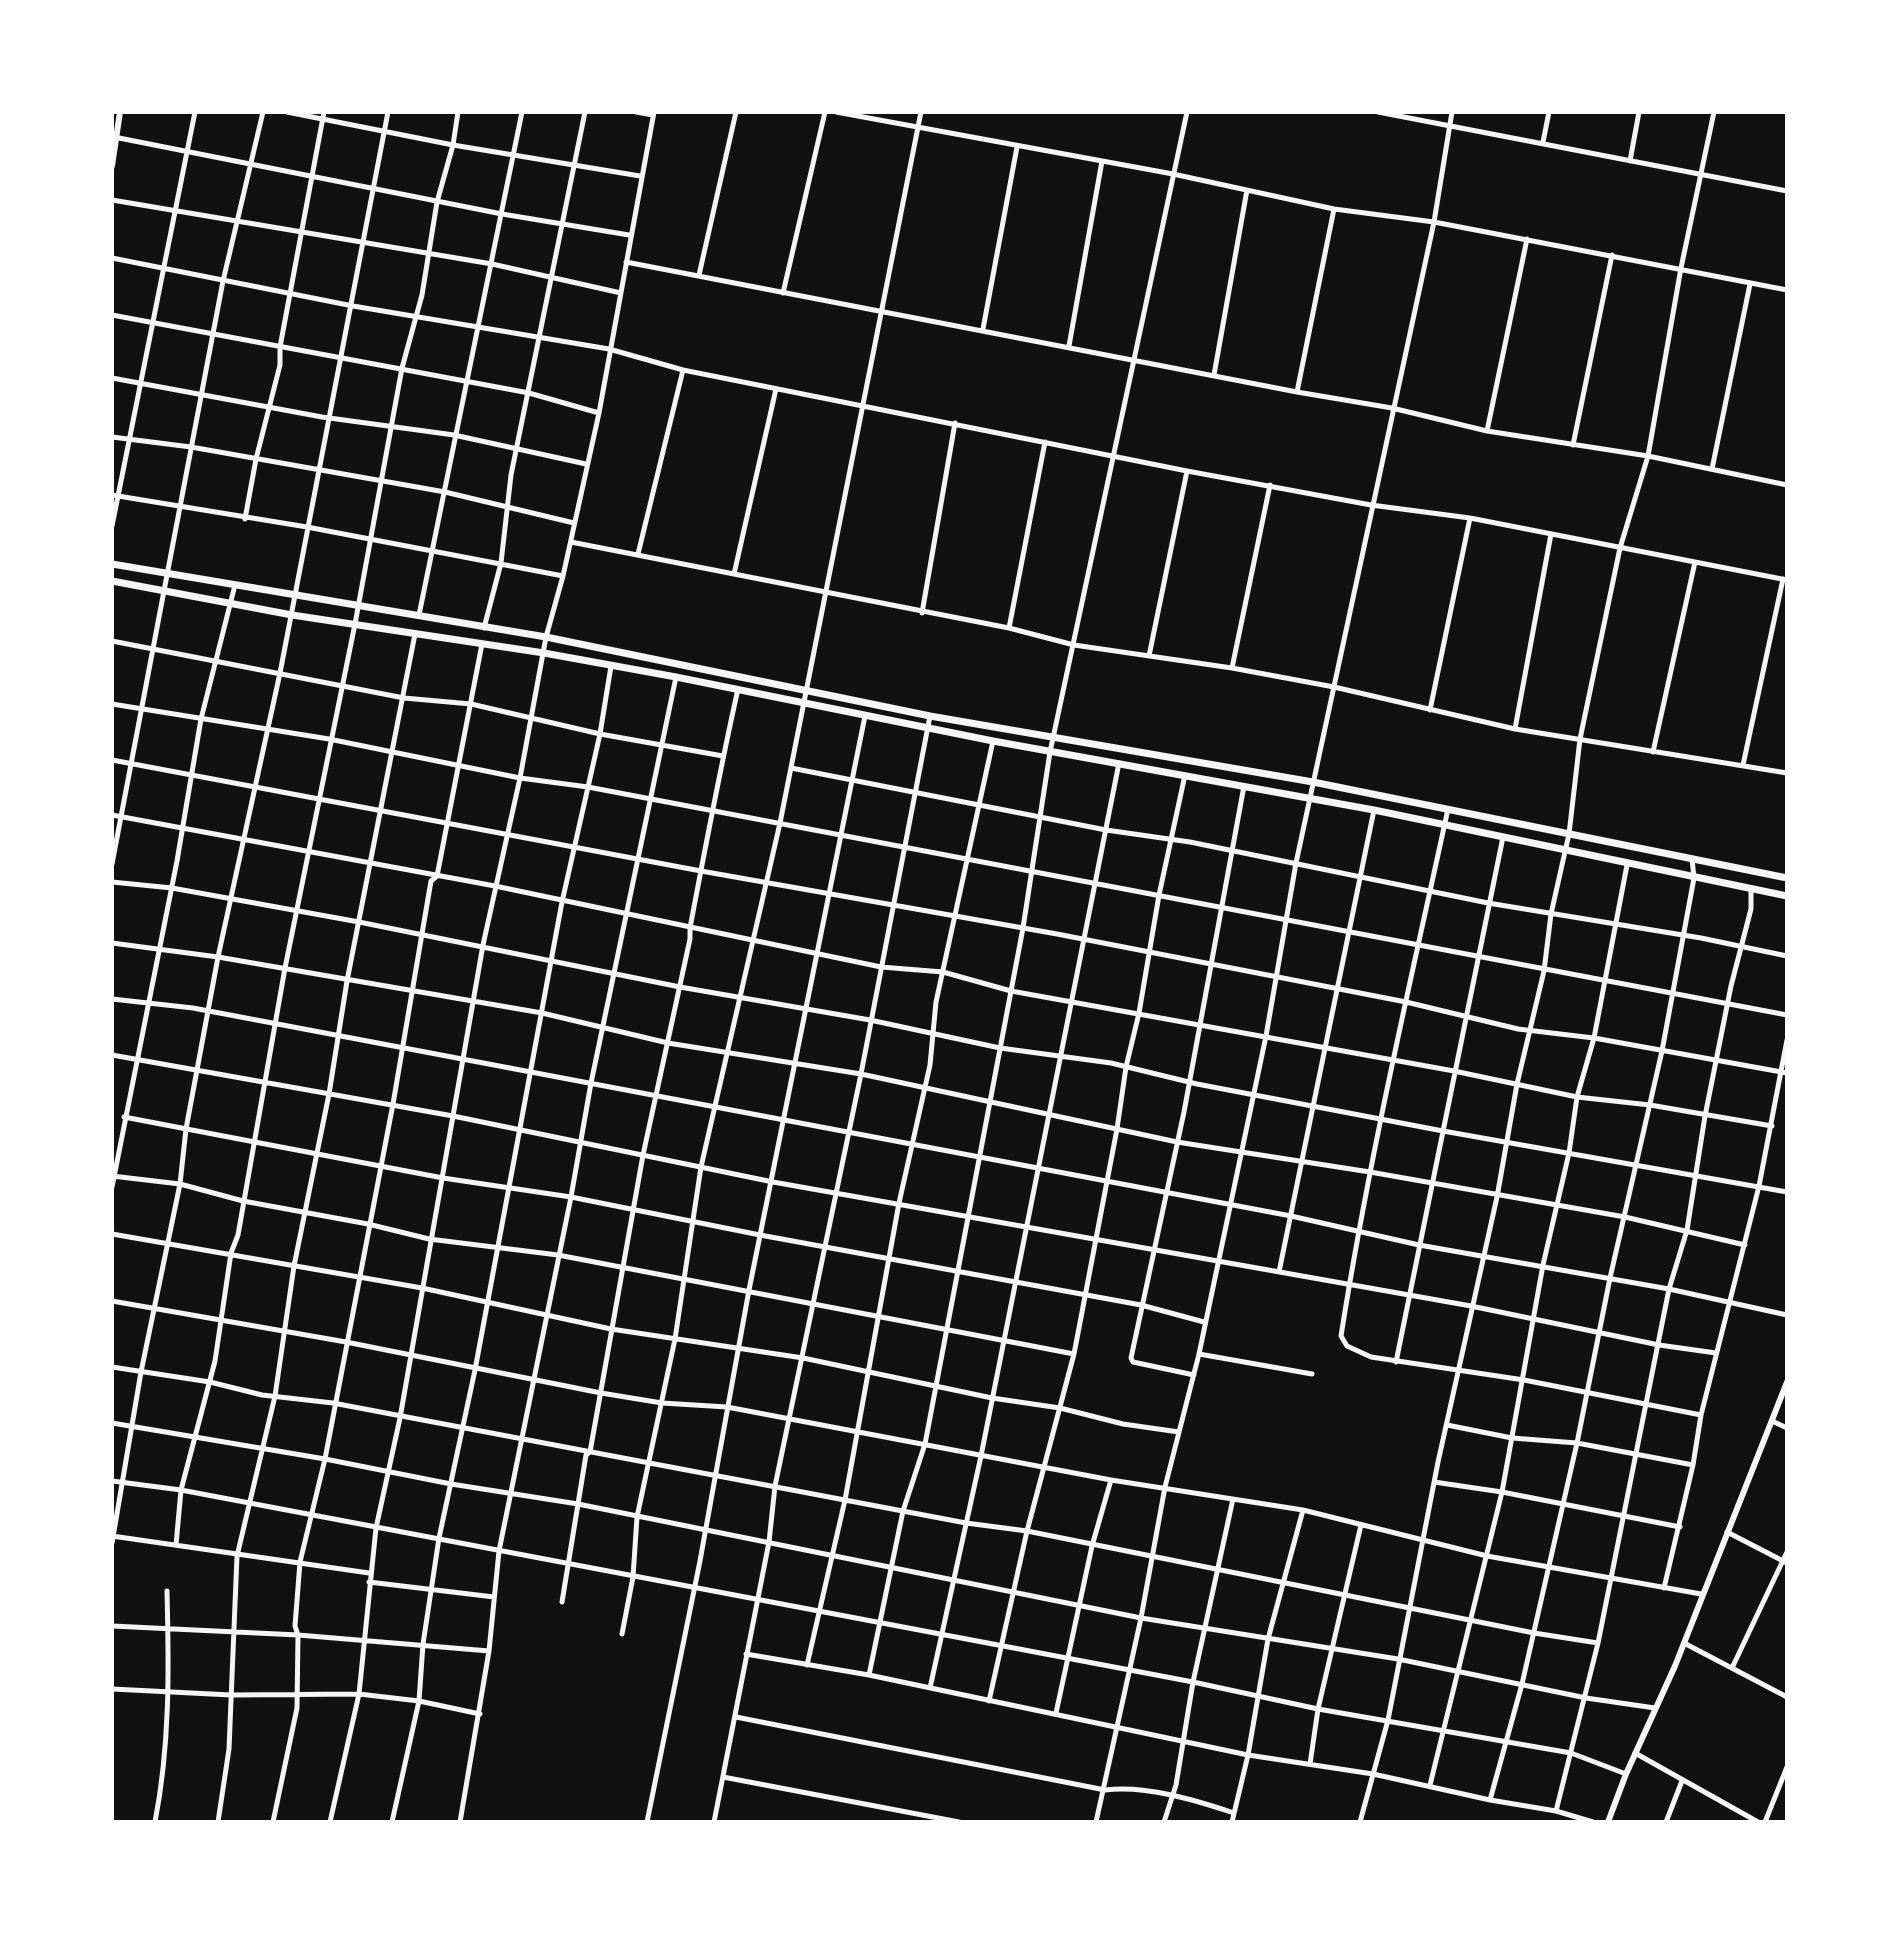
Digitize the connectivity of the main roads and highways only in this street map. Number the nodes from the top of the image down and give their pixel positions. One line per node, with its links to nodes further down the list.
1 (112, 564): 3 (main road)
2 (112, 581): 4 (main road)
3 (1787, 878)
4 (1787, 896)

